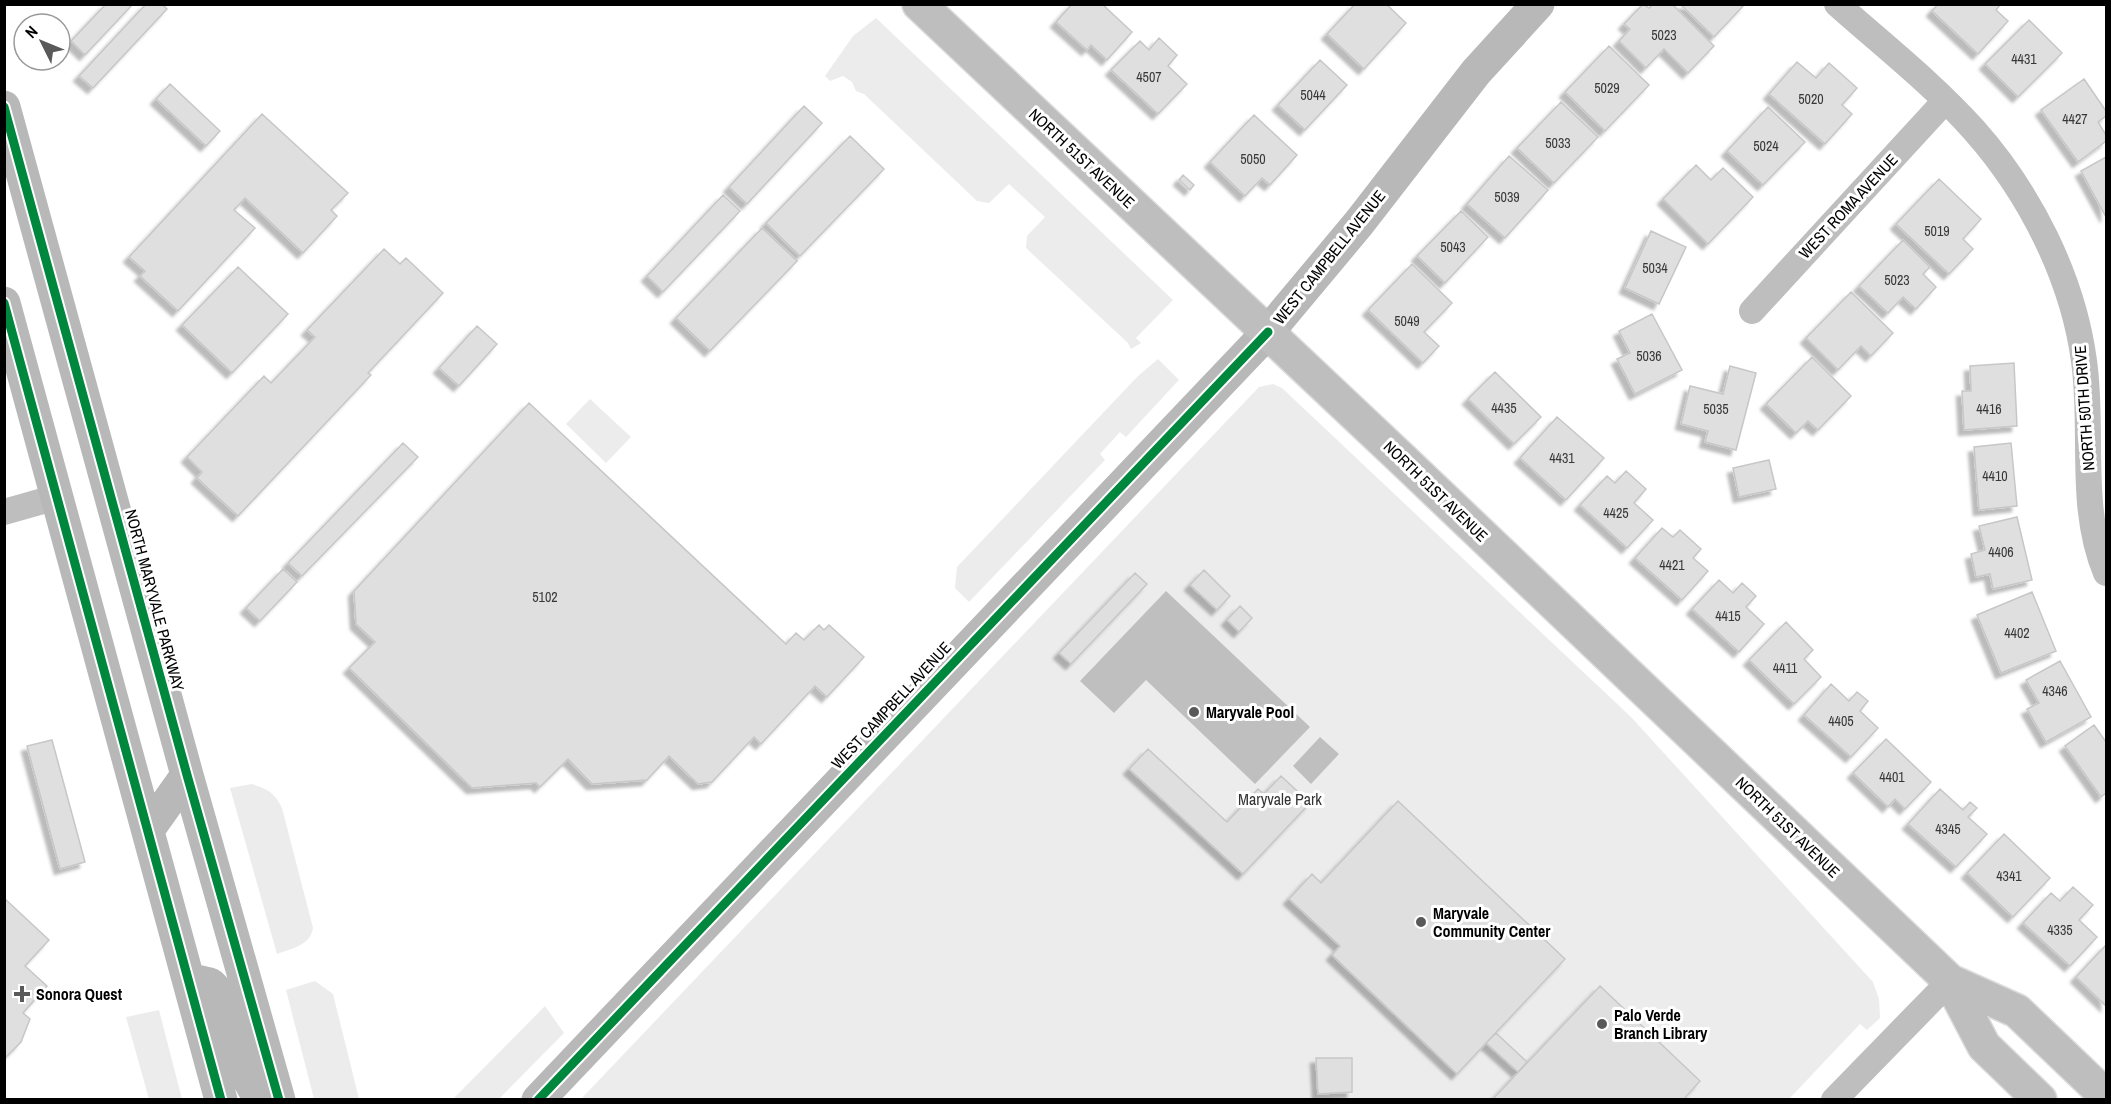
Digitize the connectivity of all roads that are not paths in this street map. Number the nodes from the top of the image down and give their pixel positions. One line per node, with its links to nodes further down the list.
1 (919, 4): 8 (main road, NORTH 51ST AVENUE)
2 (1538, 4): 8 (street, WEST CAMPBELL AVENUE)
3 (1837, 4): 4 (street, NORTH 50TH DRIVE)
4 (1945, 101): 7 (street, WEST ROMA AVENUE); 11 (street, NORTH 50TH DRIVE)
5 (4, 107): 12 (street, NORTH MARYVALE PARKWAY)
6 (4, 303): 9 (street)
7 (1752, 311)
8 (1268, 332): 15 (main road, NORTH 51ST AVENUE); 20 (street, WEST CAMPBELL AVENUE)
9 (57, 497): 10 (street); 13 (street)
10 (4, 512)
11 (2106, 573)
12 (187, 775): 13 (street); 19 (street, NORTH MARYVALE PARKWAY)
13 (148, 830): 14 (street)
14 (188, 979): 17 (street); 18 (street)
15 (1950, 981): 16 (main road, NORTH 51ST AVENUE); 21 (street); 22 (main road, NORTH 51ST AVENUE)
16 (2106, 1096)
17 (221, 1100)
18 (260, 1100)
19 (279, 1100)
20 (538, 1100)
21 (1834, 1100)
22 (2040, 1100)

